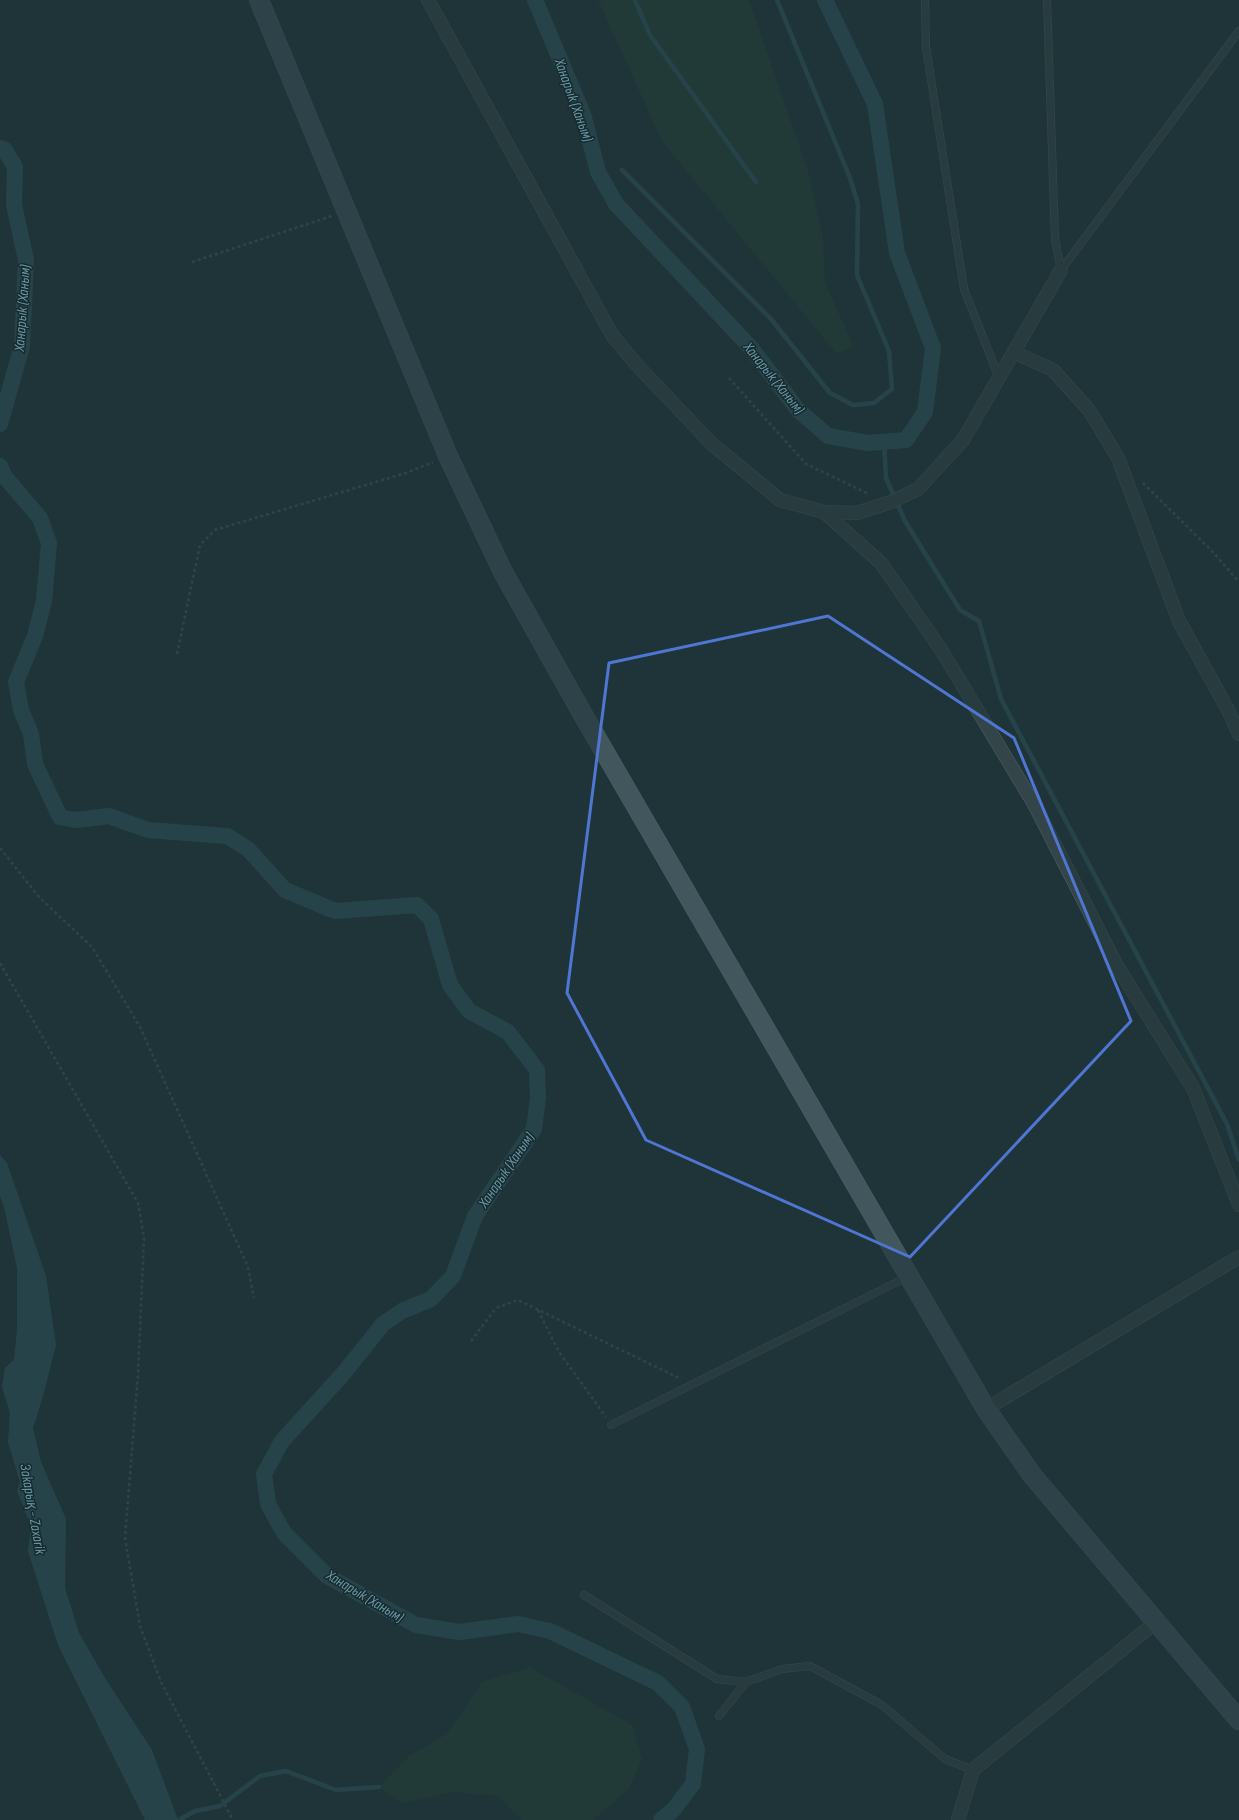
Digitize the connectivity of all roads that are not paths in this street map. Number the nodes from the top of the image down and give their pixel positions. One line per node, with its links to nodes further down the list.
1 (259, 0): 13 (main road)
2 (428, 0): 9 (street)
3 (925, 0): 8 (lane)
4 (1047, 0): 6 (lane)
5 (1239, 31): 6 (lane)
6 (1061, 270): 7 (street)
7 (1014, 352): 8 (street); 10 (street)
8 (999, 378): 9 (street)
9 (824, 512): 11 (street)
10 (1239, 734)
11 (1239, 1205)
12 (1239, 1257): 14 (street)
13 (909, 1276): 14 (main road); 15 (lane)
14 (986, 1409): 17 (main road)
15 (611, 1425)
16 (584, 1595): 18 (lane)
17 (1156, 1622): 20 (main road); 21 (street)
18 (746, 1682): 19 (lane); 21 (lane)
19 (719, 1716)
20 (1239, 1720)
21 (973, 1770): 22 (street)
22 (958, 1820)

